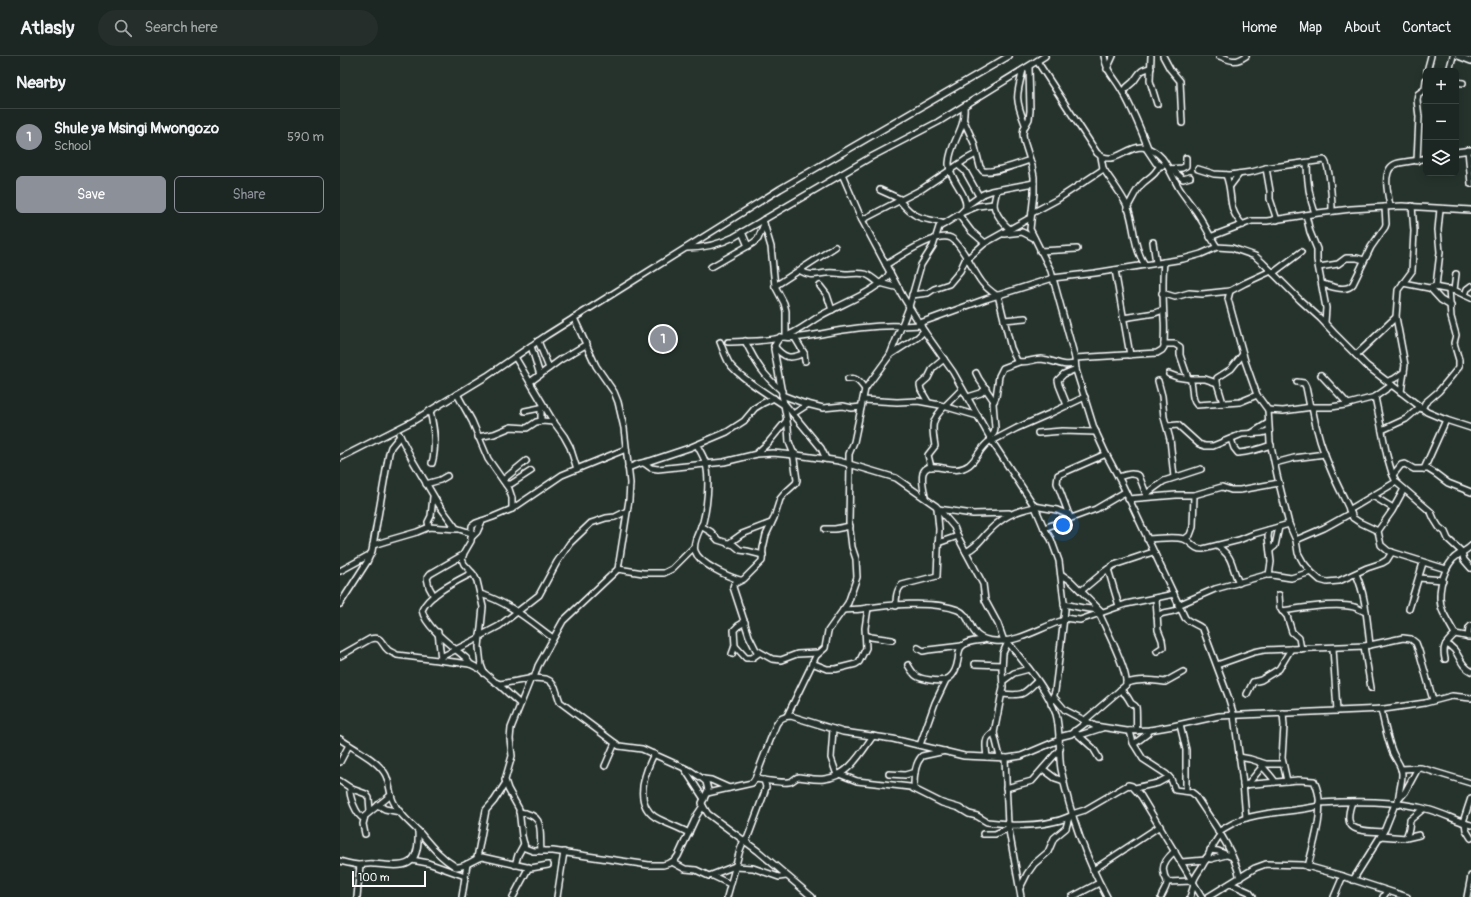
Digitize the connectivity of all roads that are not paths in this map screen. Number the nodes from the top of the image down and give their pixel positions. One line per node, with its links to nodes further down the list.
1 (1009, 56): 90 (street)
2 (1045, 56): 12 (street)
3 (1104, 56): 15 (street)
4 (1113, 56): 15 (street)
5 (1151, 56): 16 (street)
6 (1163, 56): 27 (street)
7 (1219, 56): 8 (street)
8 (1246, 56)
9 (1432, 56): 17 (street)
10 (1453, 56): 18 (street)
11 (1458, 56): 13 (street)
12 (1037, 61): 14 (street); 33 (street)
13 (1471, 61)
14 (1029, 67): 19 (street); 28 (street)
15 (1107, 68): 23 (street)
16 (1151, 68): 23 (street); 24 (street)
17 (1428, 68)
18 (1450, 68)
19 (1023, 70): 25 (street); 28 (street)
20 (1459, 82): 21 (street)
21 (1464, 83)
22 (1423, 90): 38 (street)
23 (1122, 92): 29 (street)
24 (1157, 104)
25 (964, 107): 26 (street); 47 (street)
26 (964, 121): 32 (street); 46 (street)
27 (1182, 123)
28 (1025, 124): 37 (street)
29 (1147, 148): 35 (street); 41 (street); 44 (street)
30 (1470, 150): 31 (street); 53 (street)
31 (1459, 152)
32 (976, 154): 37 (street); 40 (street)
33 (1101, 157): 35 (street); 43 (street)
34 (1186, 158): 44 (street)
35 (1110, 159): 43 (street)
36 (1423, 159): 38 (street)
37 (1030, 160): 52 (street)
38 (1417, 161): 62 (street)
39 (1307, 162): 42 (street); 67 (street); 69 (street)
40 (958, 165): 46 (street); 58 (street)
41 (1160, 165): 44 (street); 64 (street)
42 (1266, 168): 48 (street); 73 (street)
43 (1103, 169): 64 (street); 71 (street)
44 (1170, 169): 51 (street); 55 (street)
45 (1198, 169): 49 (street)
46 (951, 170): 59 (street); 61 (street)
47 (842, 174): 72 (street); 74 (street)
48 (1239, 174): 49 (street); 54 (street)
49 (1226, 175): 54 (street)
50 (1190, 177): 51 (street)
51 (1184, 179): 55 (street)
52 (1034, 183): 57 (street); 71 (street)
53 (1471, 184)
54 (1230, 186): 76 (street)
55 (1179, 188): 81 (street)
56 (880, 190): 59 (street)
57 (997, 190): 58 (street); 60 (street)
58 (979, 196): 61 (street)
59 (900, 200): 72 (street); 75 (street)
60 (994, 204): 68 (street); 77 (street)
61 (966, 206): 68 (street)
62 (1387, 206): 63 (street); 67 (street); 95 (street)
63 (1412, 206): 65 (street); 109 (street)
64 (1128, 208): 99 (street)
65 (1440, 209): 66 (street); 114 (street)
66 (1471, 210)
67 (1332, 211): 69 (street)
68 (961, 213): 75 (street); 86 (street)
69 (1315, 213): 70 (street)
70 (1306, 215): 73 (street); 101 (street)
71 (1031, 216): 77 (street); 82 (street)
72 (862, 220): 98 (street)
73 (1277, 220): 76 (street)
74 (764, 222): 78 (street); 80 (street); 84 (street)
75 (944, 224): 83 (street)
76 (1243, 225): 81 (street)
77 (1010, 229): 79 (street)
78 (742, 232): 87 (street); 90 (street)
79 (1001, 234): 82 (street); 86 (street)
80 (769, 237): 84 (street); 111 (street)
81 (1210, 237): 89 (street)
82 (1034, 238): 92 (street)
83 (935, 239): 94 (street); 98 (street); 119 (street)
84 (754, 242): 87 (street)
85 (1153, 242): 97 (street)
86 (984, 243): 94 (street)
87 (748, 246): 100 (street)
88 (835, 247): 103 (street)
89 (1217, 247): 96 (street); 105 (street)
90 (686, 248): 128 (street)
91 (1077, 249): 92 (street)
92 (1040, 251): 107 (street)
93 (1301, 252): 105 (street)
94 (967, 259): 119 (street); 120 (street)
95 (1364, 260): 101 (street); 110 (street)
96 (1164, 262): 97 (street); 118 (street)
97 (1156, 263): 99 (street)
98 (886, 265): 104 (street)
99 (1145, 265): 102 (street)
100 (711, 267)
101 (1319, 267): 110 (street)
102 (1115, 270): 107 (street); 130 (street)
103 (801, 271): 108 (street); 111 (street)
104 (890, 272): 108 (street); 115 (street)
105 (1272, 272): 117 (street); 132 (street)
106 (1456, 274): 116 (street)
107 (1053, 278): 120 (street); 152 (street)
108 (880, 283): 115 (street); 125 (street)
109 (1403, 283): 114 (street); 127 (street)
110 (1322, 284): 132 (street)
111 (775, 286): 136 (street)
112 (820, 286): 125 (street)
113 (1471, 286): 121 (street)
114 (1432, 287): 116 (street); 124 (street)
115 (899, 288): 123 (street)
116 (1452, 290): 121 (street); 124 (street)
117 (1230, 291): 118 (street); 147 (street)
118 (1162, 293): 126 (street)
119 (912, 295): 123 (street)
120 (997, 295): 131 (street); 133 (street)
121 (1465, 295): 122 (street)
122 (1471, 298)
123 (909, 305): 133 (street); 134 (street)
124 (1451, 306): 193 (street)
125 (832, 310): 136 (street)
126 (1163, 310): 130 (street); 143 (street)
127 (1396, 317): 150 (street); 158 (street)
128 (574, 318): 138 (street); 142 (street)
129 (1025, 318): 131 (street)
130 (1123, 318): 149 (street)
131 (1004, 320): 155 (street)
132 (1325, 322): 150 (street)
133 (920, 324): 134 (street); 135 (street)
134 (901, 326): 137 (street); 148 (street)
135 (924, 331): 148 (street); 153 (street)
136 (783, 337): 137 (street); 139 (street); 145 (street)
137 (795, 338): 146 (street)
138 (538, 341): 144 (street); 157 (street)
139 (746, 341): 141 (street); 174 (street)
140 (720, 342): 179 (street)
141 (728, 342)
142 (587, 344): 157 (street); 218 (street)
143 (1164, 344): 149 (street); 163 (street)
144 (531, 346): 151 (street); 161 (street)
145 (774, 346): 146 (street); 174 (street)
146 (804, 353): 154 (street)
147 (1243, 354): 168 (street); 176 (street)
148 (890, 355): 172 (street)
149 (1130, 355): 152 (street)
150 (1356, 355): 169 (street)
151 (515, 357): 166 (street); 175 (street)
152 (1075, 358): 156 (street)
153 (944, 359): 171 (street); 183 (street)
154 (805, 361)
155 (1019, 362): 156 (street); 182 (street)
156 (1076, 366): 177 (street); 188 (street)
157 (550, 368): 161 (street)
158 (1404, 372): 169 (street); 173 (street)
159 (976, 373): 170 (street)
160 (1169, 374): 163 (street)
161 (540, 375): 166 (street)
162 (1321, 375): 186 (street)
163 (1189, 378): 168 (street); 184 (street)
164 (848, 379): 172 (street)
165 (1158, 381): 204 (street)
166 (530, 382): 192 (street)
167 (1297, 382): 191 (street)
168 (1217, 383): 184 (street)
169 (1390, 383): 173 (street); 178 (street)
170 (986, 388): 180 (street); 182 (street)
171 (962, 389): 180 (street); 189 (street)
172 (865, 390): 181 (street)
173 (1401, 392): 193 (street)
174 (782, 393): 185 (street); 187 (street)
175 (457, 394): 195 (street); 213 (street)
176 (1257, 395): 184 (street); 194 (street)
177 (1085, 397): 188 (street); 209 (street)
178 (1375, 397): 186 (street); 208 (street)
179 (774, 398): 185 (street); 216 (street)
180 (968, 398): 198 (street)
181 (863, 400): 183 (street); 190 (street)
182 (994, 401): 215 (street)
183 (928, 402): 189 (street)
184 (1223, 403)
185 (784, 404): 197 (street); 199 (street)
186 (1348, 404): 191 (street)
187 (807, 405): 190 (street); 197 (street)
188 (1067, 405): 215 (street)
189 (945, 406): 198 (street); 231 (street)
190 (861, 407): 230 (street)
191 (1311, 407): 194 (street); 222 (street)
192 (543, 408): 196 (street); 201 (street); 202 (street)
193 (1421, 408): 200 (street); 208 (street)
194 (1268, 410): 203 (street)
195 (430, 411): 206 (street); 226 (street)
196 (525, 411)
197 (792, 414): 199 (street); 224 (street)
198 (978, 416): 215 (street)
199 (786, 419): 219 (street); 220 (street)
200 (1446, 420): 205 (street); 235 (street)
201 (541, 421): 202 (street); 213 (street)
202 (554, 422): 233 (street)
203 (1268, 423): 207 (street); 211 (street)
204 (1166, 426): 214 (street); 240 (street)
205 (1470, 426)
206 (397, 429): 212 (street); 223 (street)
207 (1269, 430): 211 (street); 217 (street)
208 (1382, 430): 237 (street)
209 (1096, 432): 210 (street); 221 (street)
210 (1038, 433)
211 (1252, 433): 214 (street)
212 (400, 436): 245 (street); 283 (street)
213 (478, 437): 242 (street)
214 (1231, 439): 217 (street)
215 (991, 440): 231 (street); 256 (street)
216 (697, 444): 227 (street); 228 (street)
217 (1271, 445): 229 (street)
218 (626, 449): 232 (street); 233 (street)
219 (793, 453): 220 (street); 224 (street); 264 (street)
220 (756, 454): 228 (street)
221 (1106, 454): 239 (street); 263 (street)
222 (1325, 454): 229 (street); 261 (street)
223 (340, 458)
224 (826, 459): 230 (street)
225 (526, 461): 242 (street)
226 (432, 463)
227 (644, 463): 228 (street); 232 (street)
228 (705, 463): 266 (street)
229 (1275, 463): 244 (street)
230 (849, 465): 254 (street); 267 (street)
231 (930, 467): 254 (street)
232 (628, 468): 260 (street)
233 (577, 469): 259 (street)
234 (1201, 469): 240 (street)
235 (1424, 469): 237 (street); 249 (street)
236 (531, 471): 241 (street)
237 (1393, 475): 243 (street)
238 (446, 476): 245 (street)
239 (1119, 477): 248 (street); 250 (street)
240 (1174, 477): 250 (street)
241 (516, 481): 242 (street); 247 (street)
242 (504, 482): 247 (street)
243 (1396, 482): 246 (street); 253 (street)
244 (1279, 483): 251 (street); 265 (street)
245 (426, 484): 252 (street)
246 (1404, 489): 258 (street); 291 (street)
247 (509, 491): 259 (street)
248 (1126, 492): 255 (street); 263 (street)
249 (1471, 492)
250 (1146, 495): 251 (street); 255 (street)
251 (1194, 495): 278 (street)
252 (434, 496): 268 (street); 271 (street)
253 (1373, 496): 258 (street); 261 (street)
254 (924, 497): 257 (street)
255 (1128, 499): 277 (street)
256 (1035, 507): 262 (street); 263 (street); 270 (street)
257 (938, 508): 262 (street); 276 (street); 280 (street)
258 (1393, 508): 274 (street)
259 (512, 509): 275 (street)
260 (627, 510): 297 (street); 326 (street)
261 (1350, 511): 274 (street); 279 (street)
262 (1012, 513): 288 (street)
263 (1071, 516): 270 (street)
264 (771, 523): 281 (street); 294 (street)
265 (1289, 524): 269 (street); 279 (street)
266 (701, 526): 281 (street); 286 (street)
267 (850, 526): 272 (street); 324 (street)
268 (429, 527): 271 (street); 283 (street)
269 (1279, 527): 273 (street); 287 (street)
270 (1044, 528): 304 (street)
271 (458, 529): 275 (street)
272 (825, 529)
273 (1269, 530): 282 (street); 287 (street)
274 (1378, 531): 290 (street)
275 (471, 536): 293 (street)
276 (958, 536): 280 (street); 288 (street)
277 (1147, 539): 278 (street); 289 (street)
278 (1185, 539): 284 (street)
279 (1296, 540): 302 (street)
280 (938, 542): 319 (street)
281 (728, 544): 294 (street)
282 (1224, 544): 284 (street); 295 (street)
283 (374, 545): 292 (street)
284 (1217, 546): 295 (street)
285 (1471, 546): 291 (street)
286 (694, 547): 297 (street); 308 (street)
287 (1270, 550): 306 (street)
288 (966, 552): 341 (street)
289 (1153, 552): 299 (street); 313 (street)
290 (1392, 552): 296 (street); 305 (street)
291 (1462, 552): 298 (street); 300 (street)
292 (371, 554): 301 (street); 317 (street)
293 (463, 555): 303 (street); 315 (street)
294 (763, 555): 308 (street)
295 (1228, 555): 310 (street)
296 (1423, 563): 300 (street); 307 (street)
297 (618, 568): 338 (street)
298 (1471, 568)
299 (1108, 569): 311 (street); 320 (street)
300 (1446, 569): 309 (street)
301 (340, 571)
302 (1311, 572): 305 (street); 306 (street)
303 (472, 573): 312 (street); 315 (street)
304 (1061, 574): 311 (street); 318 (street)
305 (1356, 574): 328 (street)
306 (1269, 575): 310 (street)
307 (1419, 578): 309 (street); 323 (street)
308 (740, 580): 331 (street)
309 (1443, 580): 334 (street)
310 (1239, 583): 321 (street)
311 (1081, 591): 327 (street)
312 (480, 594): 326 (street); 336 (street)
313 (1174, 594): 316 (street); 321 (street)
314 (1279, 595): 325 (street)
315 (434, 596): 333 (street)
316 (1156, 598): 320 (street); 329 (street)
317 (340, 604)
318 (1064, 604): 327 (street); 330 (street)
319 (896, 606): 322 (street); 339 (street)
320 (1119, 606): 327 (street)
321 (1179, 607): 329 (street); 363 (street)
322 (868, 608): 324 (street); 335 (street)
323 (1409, 609)
324 (843, 610): 354 (street)
325 (1282, 611): 328 (street); 350 (street)
326 (517, 612): 336 (street); 338 (street)
327 (1100, 612): 330 (street); 375 (street)
328 (1366, 612): 343 (street)
329 (1157, 616): 352 (street)
330 (1064, 619): 341 (street); 380 (street)
331 (745, 622): 344 (street); 353 (street)
332 (1471, 626): 337 (street)
333 (438, 632): 351 (street); 357 (street)
334 (1455, 634): 337 (street); 342 (street)
335 (866, 635): 340 (street); 359 (street)
336 (480, 637): 351 (street); 368 (street)
337 (1470, 637)
338 (553, 638): 370 (street)
339 (984, 639): 341 (street); 345 (street)
340 (892, 640)
341 (1006, 642): 364 (street); 365 (street)
342 (1446, 644): 358 (street); 366 (street)
343 (1370, 645): 346 (street); 382 (street)
344 (735, 646): 353 (street); 355 (street)
345 (962, 646): 347 (street); 371 (street)
346 (1364, 646): 348 (street); 376 (street)
347 (918, 648)
348 (1333, 648): 350 (street); 386 (street)
349 (1291, 649): 350 (street); 363 (street); 379 (street)
350 (1301, 649)
351 (457, 650): 357 (street); 360 (street)
352 (1157, 652)
353 (759, 653): 354 (street)
354 (818, 653): 359 (street)
355 (732, 654)
356 (340, 656): 357 (street)
357 (441, 659): 360 (street)
358 (1445, 659)
359 (812, 663): 388 (street)
360 (470, 664): 368 (street)
361 (975, 664): 364 (street)
362 (908, 665): 371 (street)
363 (1217, 665): 389 (street)
364 (1002, 667): 369 (street); 373 (street)
365 (1029, 669): 369 (street); 372 (street)
366 (1471, 671)
367 (1183, 672): 375 (street)
368 (484, 673): 374 (street)
369 (1013, 674): 373 (street)
370 (532, 678): 374 (street); 383 (street); 403 (street)
371 (946, 680): 407 (street)
372 (1038, 680): 378 (street); 384 (street)
373 (1002, 681): 378 (street)
374 (497, 683): 383 (street)
375 (1126, 683): 377 (street)
376 (1371, 688)
377 (1120, 690): 390 (street); 397 (street)
378 (1002, 694): 398 (street)
379 (1247, 694)
380 (1053, 696): 384 (street); 390 (street)
381 (1471, 698): 382 (street)
382 (1434, 700): 385 (street)
383 (520, 704): 435 (street)
384 (1051, 704): 401 (street)
385 (1381, 709): 386 (street); 422 (street)
386 (1337, 711): 387 (street)
387 (1283, 713): 389 (street); 416 (street)
388 (787, 716): 393 (street); 428 (street)
389 (1234, 716): 391 (street); 412 (street)
390 (1086, 721): 392 (street); 395 (street)
391 (1180, 725): 394 (street); 442 (street)
392 (1103, 728): 396 (street); 399 (street)
393 (833, 729): 400 (street); 425 (street)
394 (1150, 730): 397 (street); 405 (street)
395 (1074, 731): 399 (street); 401 (street)
396 (1130, 731): 397 (street); 405 (street)
397 (1137, 731)
398 (994, 733): 411 (street); 413 (street)
399 (1080, 735): 414 (street)
400 (873, 736): 407 (street); 425 (street)
401 (1059, 738): 404 (street); 408 (street)
402 (340, 739): 406 (street)
403 (615, 743): 410 (street); 418 (street)
404 (1050, 744): 408 (street); 413 (street)
405 (1134, 744): 426 (street)
406 (349, 745): 415 (street); 444 (street)
407 (920, 745): 409 (street)
408 (1059, 750): 421 (street); 431 (street)
409 (946, 751): 411 (street); 423 (street)
410 (654, 754): 419 (street); 464 (street)
411 (987, 757): 413 (street)
412 (1239, 757): 417 (street); 436 (street)
413 (1002, 758): 439 (street)
414 (1099, 758)
415 (340, 762)
416 (1282, 764): 417 (street); 432 (street)
417 (1261, 765): 433 (street); 436 (street)
418 (605, 766)
419 (683, 767): 427 (street); 446 (street)
420 (1418, 768): 422 (street); 434 (street); 448 (street)
421 (1043, 769): 431 (street); 439 (street)
422 (1401, 769): 448 (street)
423 (915, 772): 424 (street); 441 (street)
424 (889, 774)
425 (838, 775): 429 (street); 441 (street)
426 (1169, 777): 440 (street); 442 (street)
427 (703, 779): 438 (street); 443 (street)
428 (755, 779): 429 (street); 438 (street)
429 (764, 780): 472 (street)
430 (340, 781): 437 (street)
431 (1064, 781): 456 (street)
432 (1287, 781): 433 (street); 450 (street)
433 (1274, 782): 436 (street)
434 (1471, 783)
435 (505, 784): 455 (street); 479 (street)
436 (1245, 785): 457 (street)
437 (350, 788): 453 (street); 458 (street)
438 (730, 788): 443 (street)
439 (1006, 788): 461 (street)
440 (1135, 788): 456 (street); 462 (street)
441 (914, 789): 461 (street)
442 (1186, 791): 465 (street)
443 (707, 793): 446 (street)
444 (391, 795): 449 (street); 454 (street)
445 (1471, 798): 459 (street)
446 (704, 799): 451 (street)
447 (1352, 802): 448 (street); 450 (street); 468 (street)
448 (1397, 803): 452 (street); 468 (street)
449 (378, 805): 453 (street); 454 (street)
450 (1319, 805): 457 (street); 489 (street)
451 (703, 806): 464 (street); 472 (street)
452 (1423, 809): 459 (street); 470 (street)
453 (370, 811): 458 (street)
454 (400, 812): 463 (street)
455 (519, 812): 473 (street); 475 (street)
456 (1071, 815): 461 (street); 492 (street); 506 (street)
457 (1246, 818): 465 (street)
458 (364, 819): 466 (street)
459 (1464, 823): 460 (street); 471 (street)
460 (1471, 825)
461 (1008, 826): 467 (street); 506 (street)
462 (1160, 826): 476 (street); 492 (street)
463 (418, 831): 481 (street); 485 (street)
464 (689, 833): 483 (street)
465 (1219, 833): 474 (street); 478 (street)
466 (365, 834)
467 (983, 834)
468 (1382, 834): 470 (street); 500 (street)
469 (1420, 835): 470 (street)
470 (1406, 838)
471 (1471, 838)
472 (745, 841): 491 (street); 495 (street)
473 (524, 844): 475 (street); 487 (street)
474 (1210, 850): 478 (street); 480 (street)
475 (541, 851): 477 (street)
476 (1174, 851): 484 (street); 502 (street)
477 (564, 852): 483 (street); 511 (street)
478 (1229, 856): 480 (street); 499 (street)
479 (477, 858): 485 (street); 487 (street)
480 (1206, 859): 484 (street); 503 (street)
481 (412, 860): 486 (street); 493 (street)
482 (340, 861): 486 (street)
483 (672, 862): 494 (street)
484 (1181, 862): 503 (street)
485 (467, 864): 493 (street)
486 (360, 865): 508 (street)
487 (517, 865): 490 (street); 498 (street)
488 (548, 865): 490 (street)
489 (1308, 866): 496 (street); 499 (street)
490 (529, 867): 498 (street)
491 (735, 867): 494 (street); 495 (street); 504 (street)
492 (1093, 870): 501 (street)
493 (465, 876): 509 (street)
494 (713, 876): 504 (street)
495 (786, 876): 513 (street)
496 (1343, 876): 500 (street); 522 (street)
497 (1471, 876): 525 (street)
498 (523, 877): 510 (street)
499 (1240, 878): 505 (street)
500 (1353, 880): 507 (street)
501 (1099, 882): 515 (street); 516 (street)
502 (1167, 882): 503 (street); 517 (street)
503 (1193, 883): 518 (street); 519 (street)
504 (730, 884): 512 (street)
505 (1231, 884): 520 (street); 521 (street)
506 (1020, 889): 514 (street)
507 (1387, 891): 523 (street); 524 (street)
508 (357, 897)
509 (462, 897)
510 (513, 897)
511 (557, 897)
512 (727, 897)
513 (812, 897)
514 (1020, 897)
515 (1072, 897)
516 (1107, 897)
517 (1161, 897)
518 (1190, 897)
519 (1202, 897)
520 (1208, 897)
521 (1253, 897)
522 (1334, 897)
523 (1384, 897)
524 (1406, 897)
525 (1467, 897)

